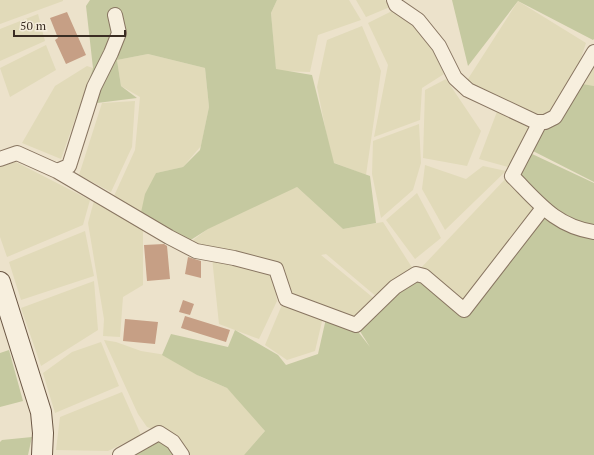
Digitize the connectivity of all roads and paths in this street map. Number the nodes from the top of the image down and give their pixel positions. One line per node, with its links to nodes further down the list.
1 (394, 0): 4 (street)
2 (115, 15): 6 (street)
3 (594, 52): 4 (street)
4 (540, 122): 7 (street)
5 (0, 159): 6 (street)
6 (57, 171): 7 (street)
7 (544, 208): 8 (street)
8 (594, 232)
9 (0, 282): 10 (street)
10 (43, 455)
11 (120, 455): 12 (street)
12 (182, 455)

